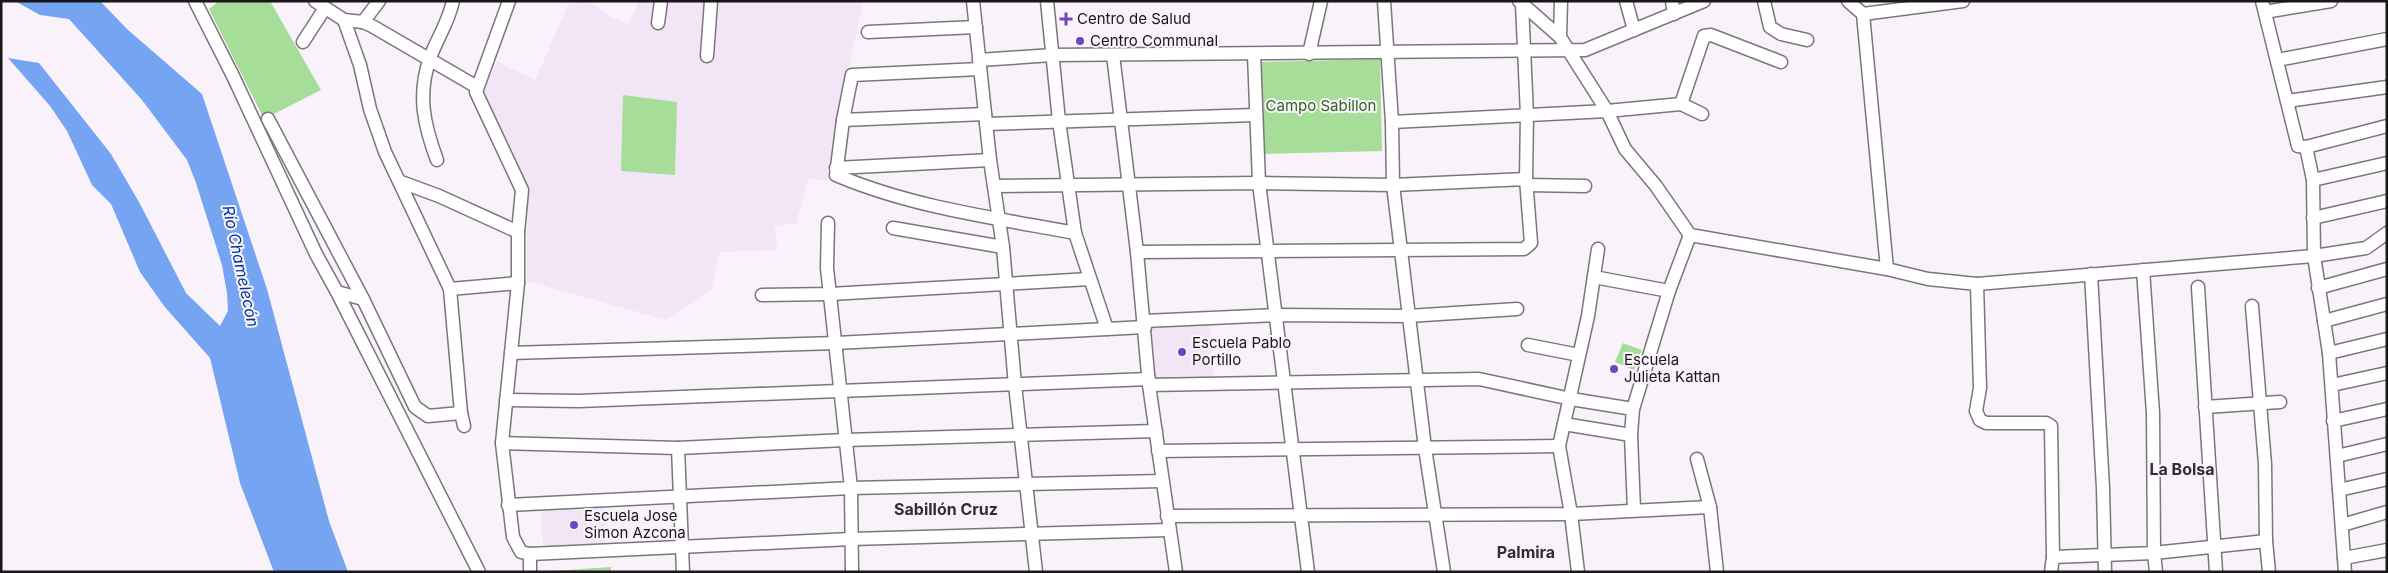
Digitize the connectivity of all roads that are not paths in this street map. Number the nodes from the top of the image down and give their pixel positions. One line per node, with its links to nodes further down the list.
1 (195, 1): 102 (street)
2 (378, 1): 24 (street)
3 (453, 1): 41 (street)
4 (509, 1): 45 (street)
5 (661, 1): 25 (street)
6 (711, 1): 40 (street)
7 (973, 1): 26 (street)
8 (1047, 1): 38 (street)
9 (1321, 1): 37 (street)
10 (1384, 1): 35 (street)
11 (1561, 1): 29 (street)
12 (1626, 1): 27 (street)
13 (1704, 1): 21 (street)
14 (1764, 1): 31 (street)
15 (1848, 1): 22 (street)
16 (1963, 1): 22 (street)
17 (2331, 1): 20 (street)
18 (1520, 3): 29 (street); 33 (street)
19 (320, 4): 23 (street); 32 (street)
20 (2264, 6): 42 (street)
21 (1673, 8): 27 (street)
22 (1863, 14): 89 (street)
23 (344, 20): 24 (street); 66 (street)
24 (364, 22): 41 (street)
25 (658, 23)
26 (976, 27): 28 (street); 44 (street)
27 (1634, 30): 34 (street)
28 (868, 32)
29 (1560, 37): 34 (street)
30 (2387, 39): 42 (street)
31 (1807, 40)
32 (303, 42)
33 (1523, 50): 34 (street); 35 (street); 52 (street)
34 (1569, 50): 49 (street)
35 (1388, 52): 37 (street); 58 (street)
36 (1254, 54): 37 (street); 39 (street); 51 (street)
37 (1309, 54)
38 (1053, 55): 39 (street); 44 (street); 57 (street)
39 (1114, 55): 53 (street)
40 (707, 56)
41 (430, 59): 45 (street); 61 (street)
42 (2277, 60): 47 (street)
43 (1781, 62): 48 (street)
44 (979, 65): 55 (street); 56 (street)
45 (477, 87): 79 (street)
46 (2387, 87): 47 (street)
47 (2286, 101): 60 (street)
48 (1681, 104): 49 (street); 50 (street)
49 (1607, 111): 52 (street); 82 (street)
50 (1702, 114)
51 (1255, 115): 53 (street); 68 (street)
52 (1527, 115): 58 (street); 67 (street)
53 (1120, 118): 57 (street); 69 (street)
54 (268, 119): 105 (street)
55 (985, 119): 56 (street); 57 (street); 62 (street)
56 (843, 120): 64 (street)
57 (1058, 121): 72 (street)
58 (1392, 122): 70 (street)
59 (2387, 126): 60 (street)
60 (2306, 147): 65 (street)
61 (437, 160)
62 (990, 160): 64 (street); 71 (street)
63 (2387, 163): 65 (street)
64 (836, 168): 76 (street)
65 (2313, 180): 75 (street)
66 (401, 182): 79 (street); 100 (street)
67 (1527, 182): 70 (street); 73 (street); 85 (street)
68 (1259, 183): 69 (street); 70 (street); 87 (street)
69 (1129, 184): 72 (street); 86 (street)
70 (1393, 185): 85 (street)
71 (994, 186): 72 (street); 76 (street)
72 (1069, 186): 80 (street)
73 (1585, 186)
74 (2387, 201): 75 (street)
75 (2313, 218): 88 (street)
76 (997, 219): 80 (street); 83 (street)
77 (828, 223): 103 (street)
78 (893, 228): 83 (street)
79 (518, 232): 95 (street)
80 (1075, 233): 94 (street)
81 (2387, 233): 88 (street)
82 (1690, 235): 89 (street); 101 (street)
83 (1003, 247): 96 (street)
84 (1598, 249): 93 (street)
85 (1400, 250): 87 (street); 110 (street)
86 (1137, 252): 87 (street); 112 (street)
87 (1268, 252): 109 (street)
88 (2314, 256): 91 (street); 99 (street)
89 (1887, 269): 97 (street)
90 (2387, 269): 99 (street)
91 (2143, 270): 92 (street); 172 (street)
92 (2090, 274): 97 (street); 174 (street)
93 (1594, 277): 101 (street); 120 (street)
94 (1090, 279): 96 (street); 113 (street)
95 (518, 283): 100 (street); 118 (street)
96 (1006, 284): 103 (street); 114 (street)
97 (1977, 284): 175 (street)
98 (2198, 287): 132 (street)
99 (2318, 288): 111 (street)
100 (450, 290): 105 (street)
101 (1669, 291): 133 (street)
102 (337, 292): 105 (street); 177 (street)
103 (830, 294): 104 (street); 116 (street)
104 (762, 295)
105 (363, 300)
106 (2387, 304): 111 (street)
107 (2252, 306): 131 (street)
108 (1517, 309): 110 (street)
109 (1276, 315): 110 (street); 112 (street); 124 (street)
110 (1408, 316): 122 (street)
111 (2324, 321): 119 (street)
112 (1144, 324): 113 (street); 123 (street)
113 (1107, 329): 114 (street)
114 (1012, 336): 116 (street); 125 (street)
115 (2387, 339): 119 (street)
116 (836, 343): 118 (street); 127 (street)
117 (1528, 344): 120 (street)
118 (511, 353): 129 (street)
119 (2329, 353): 126 (street)
120 (1580, 355): 128 (street)
121 (2387, 373): 126 (street)
122 (1418, 380): 124 (street); 128 (street); 145 (street)
123 (1149, 382): 124 (street); 125 (street); 137 (street)
124 (1284, 383): 146 (street)
125 (1015, 385): 127 (street); 139 (street)
126 (2332, 385): 135 (street)
127 (841, 391): 129 (street); 140 (street)
128 (1571, 399): 133 (street); 136 (street)
129 (506, 400): 141 (street)
130 (2280, 402): 131 (street)
131 (2259, 405): 132 (street); 168 (street)
132 (2204, 407): 170 (street)
133 (1633, 408): 138 (street)
134 (2387, 409): 135 (street)
135 (2333, 421): 148 (street)
136 (1564, 424): 138 (street); 143 (street)
137 (1156, 431): 139 (street); 147 (street)
138 (1630, 435): 158 (street)
139 (1021, 436): 140 (street); 152 (street)
140 (846, 440): 144 (street); 153 (street)
141 (502, 443): 144 (street); 156 (street)
142 (2387, 444): 148 (street)
143 (1559, 446): 145 (street); 161 (street)
144 (678, 448): 155 (street)
145 (1425, 448): 146 (street); 160 (street)
146 (1293, 450): 147 (street); 163 (street)
147 (1158, 451): 151 (street)
148 (2337, 456): 154 (street)
149 (1697, 459): 157 (street)
150 (2387, 479): 154 (street)
151 (1162, 481): 152 (street); 162 (street)
152 (1027, 485): 153 (street); 166 (street)
153 (851, 488): 155 (street); 167 (street)
154 (2339, 490): 164 (street)
155 (680, 495): 156 (street); 169 (street)
156 (508, 505): 173 (street)
157 (1710, 507): 158 (street); 186 (street)
158 (1634, 510): 161 (street)
159 (2387, 512): 164 (street)
160 (1437, 514): 161 (street); 163 (street); 184 (street)
161 (1571, 514): 185 (street)
162 (1167, 516): 163 (street); 165 (street)
163 (1302, 517): 183 (street)
164 (2342, 525): 176 (street)
165 (1169, 530): 166 (street); 182 (street)
166 (1032, 534): 167 (street); 181 (street)
167 (851, 539): 169 (street); 180 (street)
168 (2266, 541): 170 (street); 191 (street)
169 (682, 546): 173 (street); 179 (street)
170 (2214, 547): 172 (street); 190 (street)
171 (2387, 550): 176 (street)
172 (2154, 552): 174 (street); 189 (street)
173 (530, 554): 178 (street)
174 (2104, 554): 175 (street); 188 (street)
175 (2053, 557): 187 (street)
176 (2344, 558): 192 (street)
177 (479, 572)
178 (530, 572)
179 (683, 572)
180 (852, 572)
181 (1036, 572)
182 (1176, 572)
183 (1308, 572)
184 (1444, 572)
185 (1578, 572)
186 (1717, 572)
187 (2051, 572)
188 (2105, 572)
189 (2156, 572)
190 (2216, 572)
191 (2269, 572)
192 (2345, 572)

